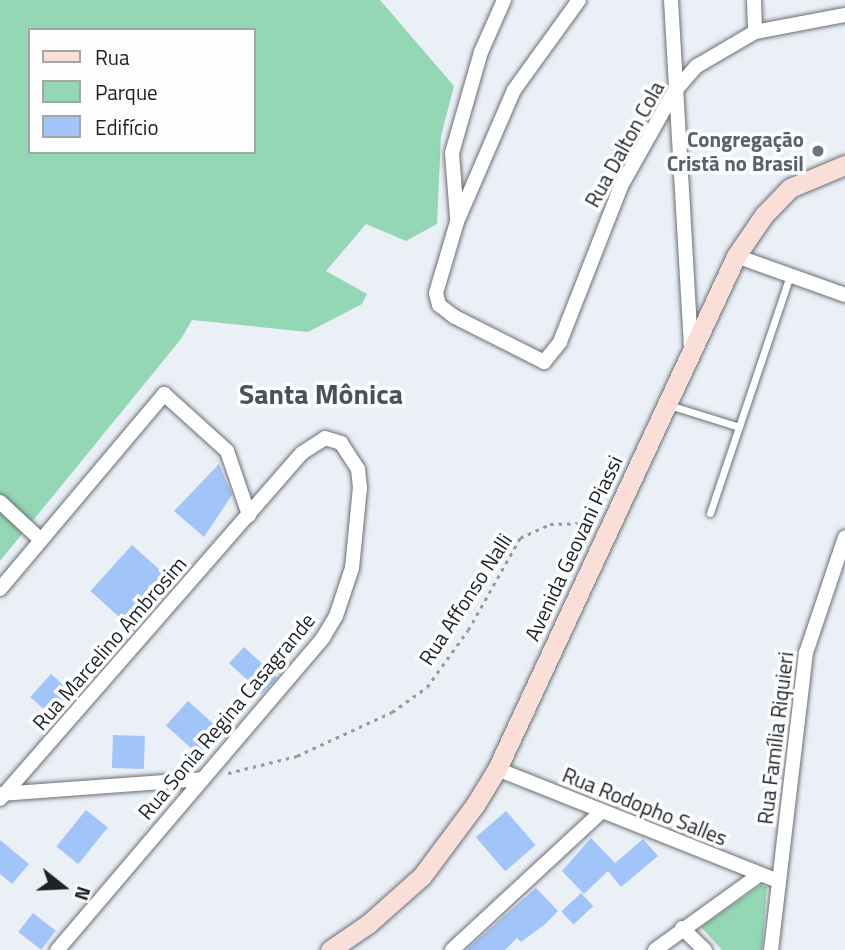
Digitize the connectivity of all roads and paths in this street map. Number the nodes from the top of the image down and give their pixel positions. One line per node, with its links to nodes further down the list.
1 (504, 0): 9 (street)
2 (579, 0): 9 (street)
3 (671, 0): 7 (street)
4 (754, 0): 6 (street)
5 (845, 15): 6 (street, Rua Dalton Cola)
6 (755, 32): 7 (street, Rua Dalton Cola)
7 (674, 92): 9 (street, Rua Dalton Cola); 13 (street)
8 (845, 165): 10 (main road, Avenida Geovani Piassi)
9 (457, 222)
10 (736, 256): 11 (street); 13 (main road, Avenida Geovani Piassi)
11 (790, 275): 12 (street); 15 (lane)
12 (845, 295)
13 (691, 349): 14 (main road, Avenida Geovani Piassi)
14 (665, 404): 15 (lane); 19 (main road, Avenida Geovani Piassi)
15 (736, 426): 17 (lane)
16 (0, 502): 21 (street)
17 (710, 513)
18 (249, 515): 21 (street); 24 (street, Rua Sonia Regina Casagrande); 25 (street, Rua Marcelino Ambrosim)
19 (608, 523): 23 (main road, Avenida Geovani Piassi); 24 (path, Rua Affonso Nalli)
20 (845, 537): 28 (street, Rua Família Riquieri)
21 (41, 540): 22 (street)
22 (0, 589)
23 (497, 769): 26 (street, Rua Rodopho Salles); 31 (main road, Avenida Geovani Piassi)
24 (202, 779): 25 (street); 30 (street, Rua Sonia Regina Casagrande)
25 (1, 797)
26 (601, 812): 27 (street, Rua Rodopho Salles); 32 (street)
27 (759, 875): 28 (street, Rua Rodopho Salles); 29 (street)
28 (778, 881): 35 (street, Rua Família Riquieri)
29 (682, 928): 33 (street); 34 (street)
30 (57, 950)
31 (330, 950)
32 (452, 950)
33 (655, 950)
34 (705, 950)
35 (771, 950)

